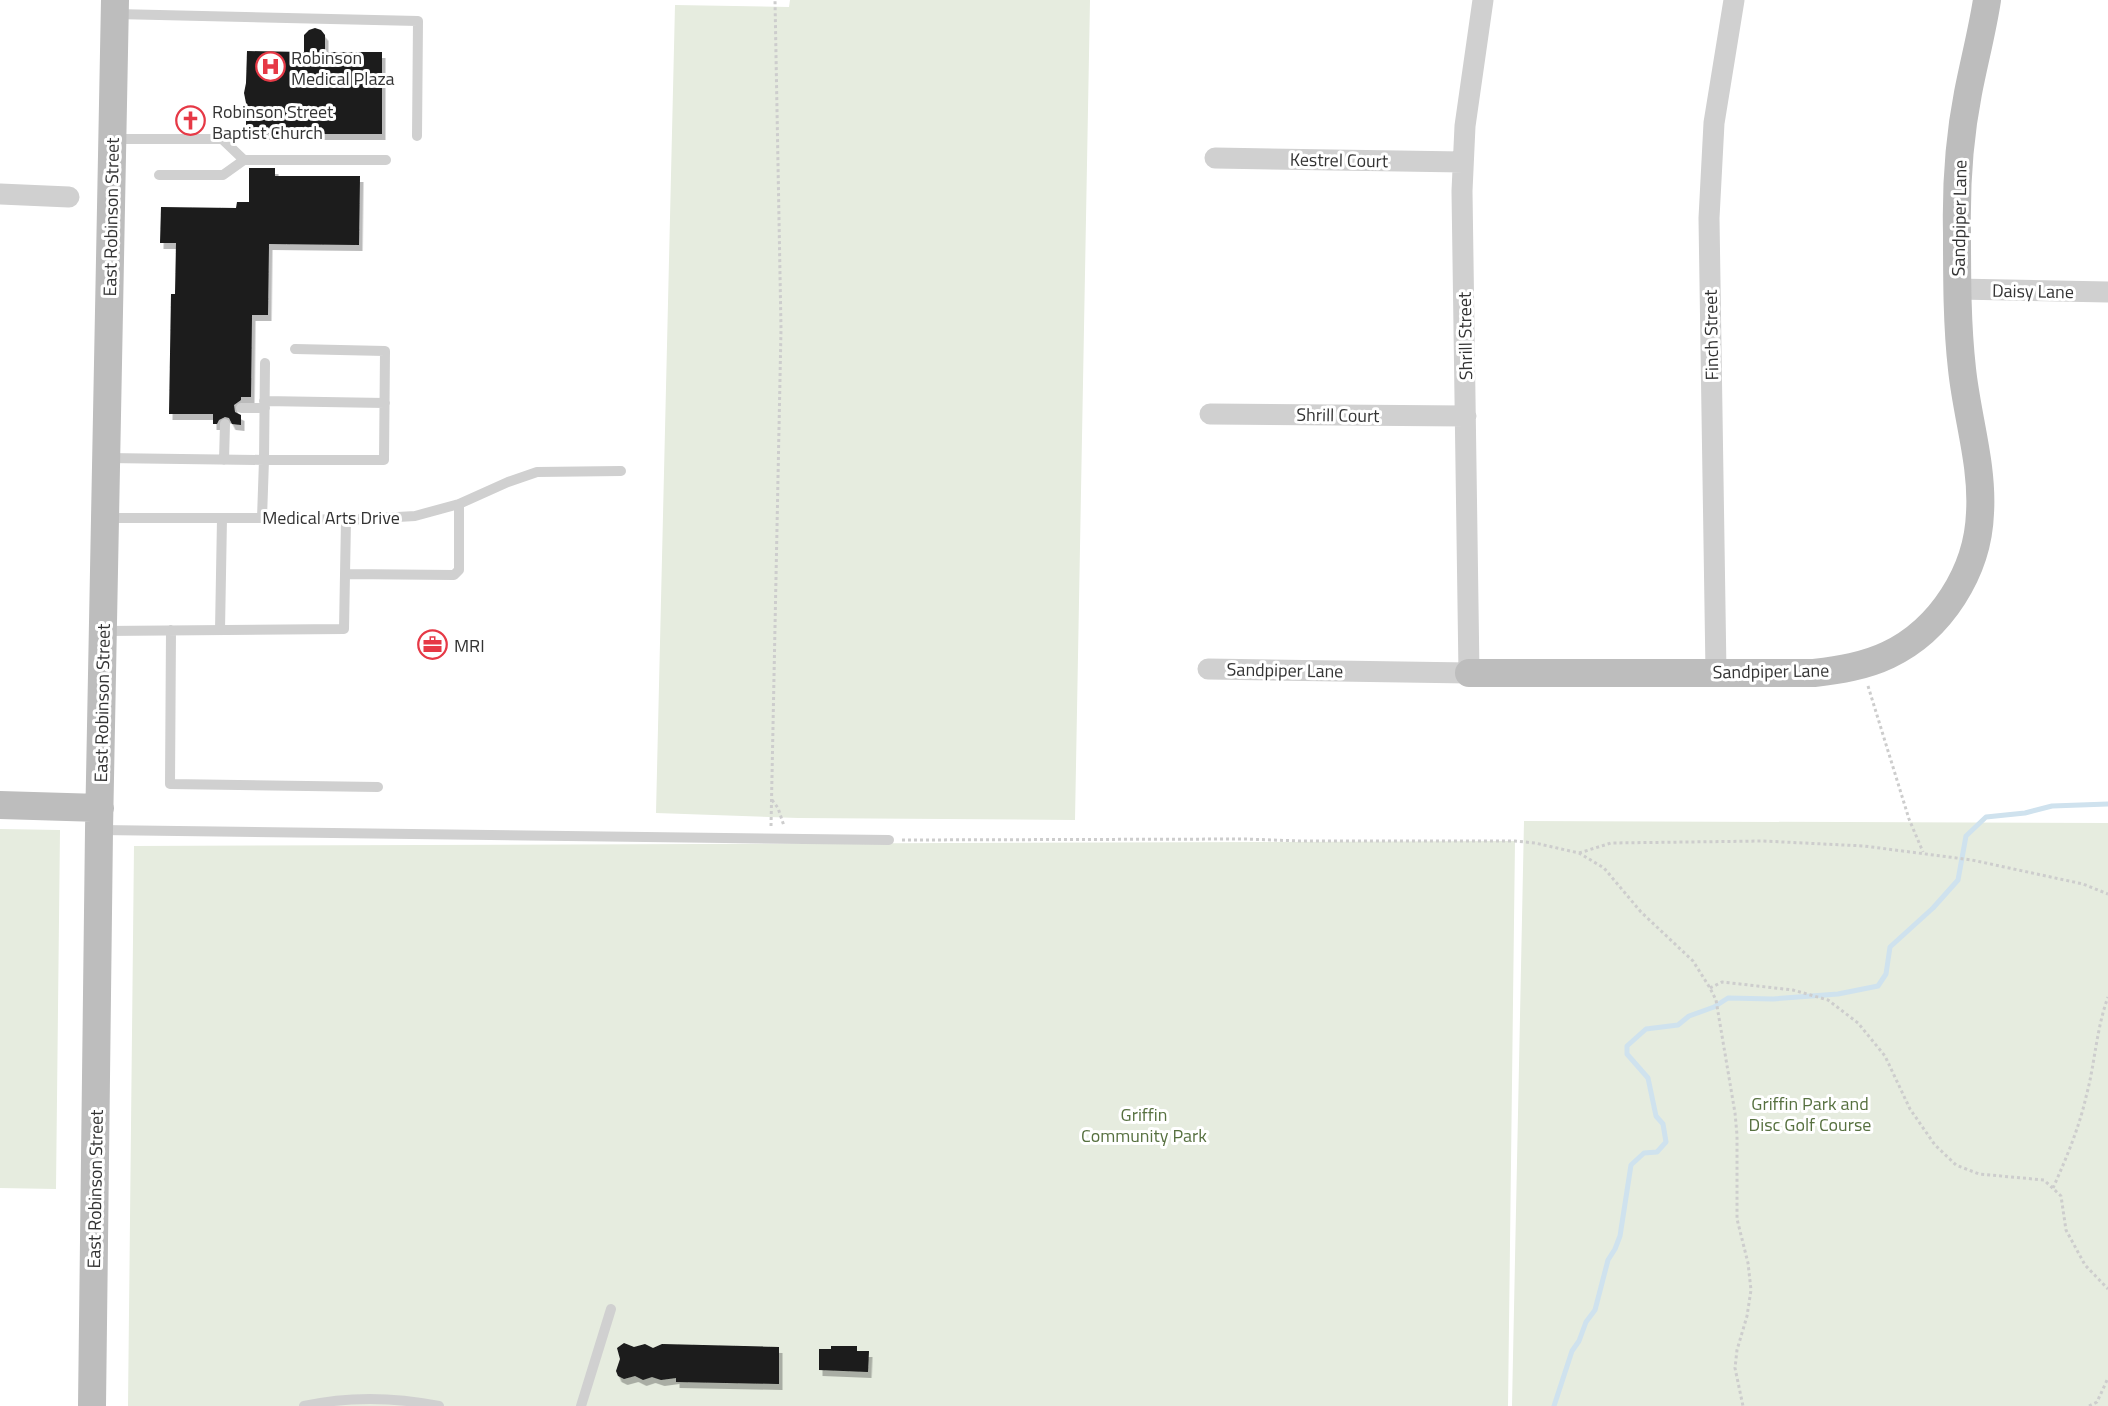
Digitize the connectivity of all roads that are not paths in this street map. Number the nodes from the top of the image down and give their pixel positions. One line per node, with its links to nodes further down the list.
1 (1483, 0): 10 (street, Shrill Street)
2 (1734, 0): 38 (street, Finch Street)
3 (1987, 0): 14 (main road, Sandpiper Lane)
4 (115, 7): 5 (lane); 6 (main road, East Robinson Street)
5 (417, 136)
6 (113, 139): 8 (lane); 24 (main road, East Robinson Street)
7 (1215, 158): 10 (street, Kestrel Court)
8 (244, 160): 9 (lane); 11 (lane)
9 (386, 160)
10 (1463, 162): 22 (street, Shrill Street)
11 (159, 175)
12 (0, 194): 13 (street)
13 (69, 196)
14 (1958, 289): 15 (street, Daisy Lane); 38 (main road, Sandpiper Lane)
15 (2108, 292)
16 (295, 349): 18 (lane)
17 (265, 363): 19 (lane)
18 (385, 403): 19 (lane); 26 (lane)
19 (264, 404): 20 (lane); 26 (lane)
20 (241, 408)
21 (1210, 414): 22 (street, Shrill Court)
22 (1466, 416): 39 (street, Shrill Street)
23 (225, 424): 25 (lane)
24 (107, 458): 25 (lane); 29 (main road, East Robinson Street)
25 (224, 460): 26 (lane)
26 (264, 460): 31 (lane)
27 (621, 471): 28 (lane, Medical Arts Drive)
28 (459, 504): 32 (lane, Medical Arts Drive); 33 (lane)
29 (106, 518): 30 (lane, Medical Arts Drive); 36 (main road, East Robinson Street)
30 (222, 518): 31 (lane, Medical Arts Drive); 35 (lane)
31 (262, 518): 32 (lane, Medical Arts Drive)
32 (346, 520): 33 (lane)
33 (345, 574): 35 (lane)
34 (171, 630): 35 (lane); 36 (lane); 40 (lane)
35 (220, 630)
36 (103, 631): 42 (main road, East Robinson Street)
37 (1208, 669): 39 (street, Sandpiper Lane)
38 (1716, 672): 39 (main road, Sandpiper Lane)
39 (1469, 673)
40 (378, 787)
41 (0, 805): 42 (main road)
42 (100, 819): 43 (lane); 46 (main road, East Robinson Street)
43 (889, 840)
44 (611, 1309): 49 (lane)
45 (334, 1403): 47 (lane); 48 (lane)
46 (92, 1406)
47 (304, 1406)
48 (440, 1406)
49 (581, 1406)

